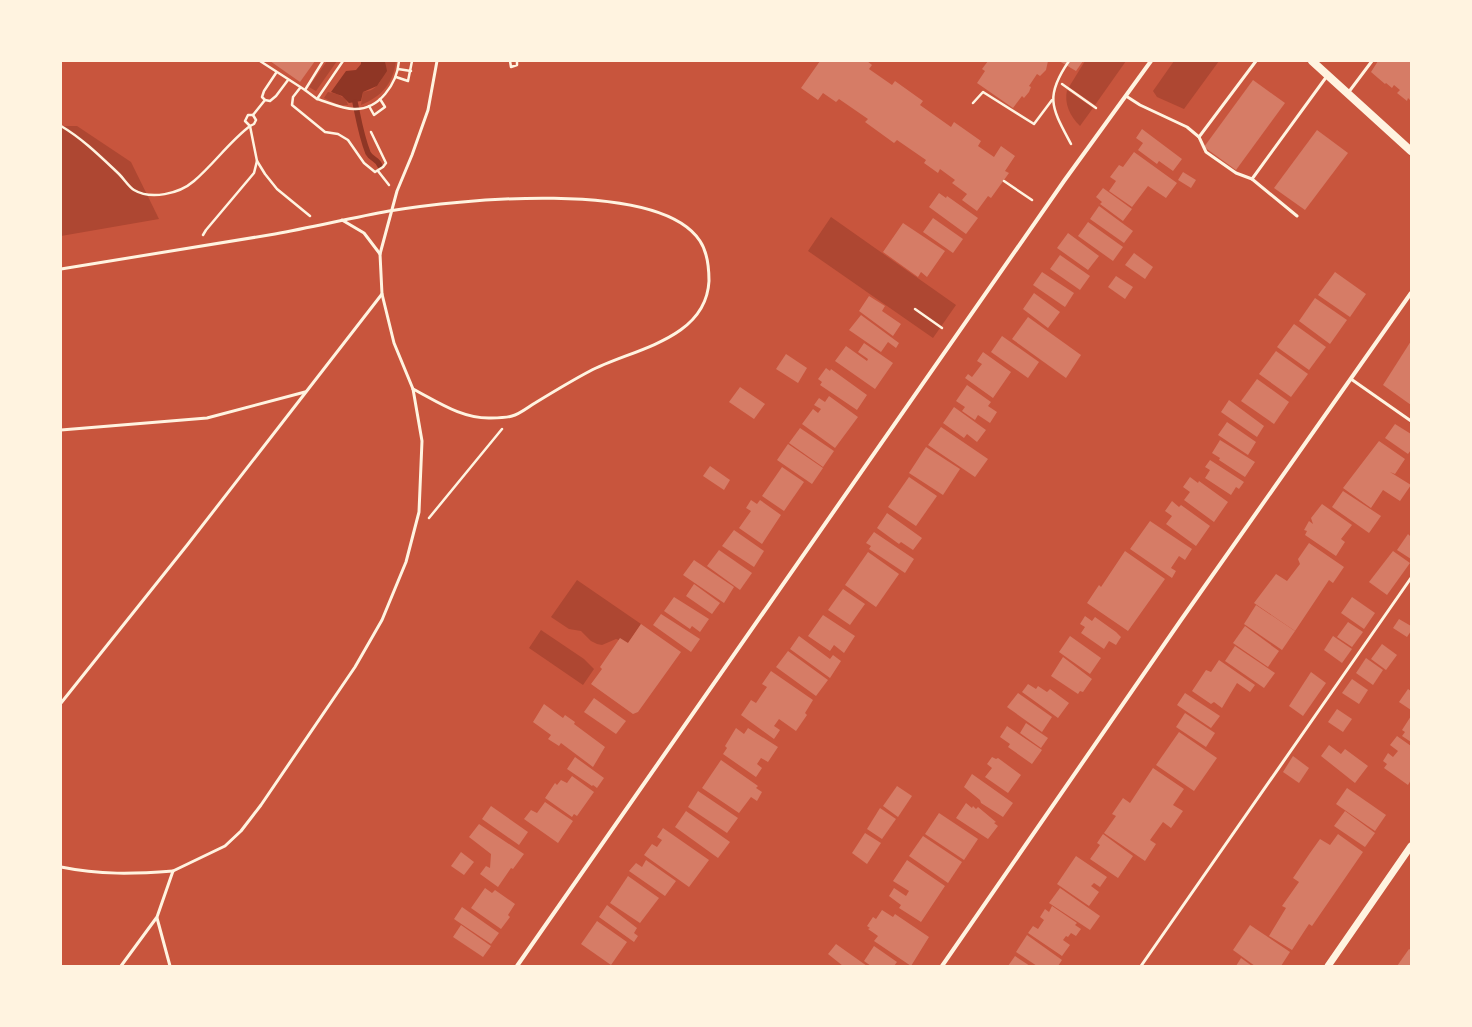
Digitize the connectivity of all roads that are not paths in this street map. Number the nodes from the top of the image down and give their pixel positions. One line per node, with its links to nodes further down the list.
1 (437, 61): 12 (lane)
2 (1151, 61): 8 (street)
3 (1256, 61): 9 (lane)
4 (1312, 61): 6 (main road)
5 (1372, 61): 7 (lane)
6 (1328, 74): 7 (main road); 11 (lane)
7 (1348, 93): 10 (main road)
8 (1126, 96): 9 (lane); 32 (street)
9 (1200, 137): 11 (lane)
10 (1411, 151)
11 (1252, 179): 13 (lane)
12 (390, 211): 14 (lane); 15 (lane); 20 (lane)
13 (1297, 216)
14 (342, 220): 15 (lane); 16 (lane)
15 (380, 254): 17 (lane)
16 (61, 269)
17 (382, 294): 20 (lane); 21 (lane)
18 (1411, 294): 19 (street)
19 (1351, 379): 22 (lane); 33 (street)
20 (413, 389): 28 (lane)
21 (306, 392): 23 (lane); 25 (lane)
22 (1411, 421)
23 (61, 430)
24 (1411, 578): 34 (lane)
25 (61, 703)
26 (1411, 846): 35 (street)
27 (61, 867): 28 (lane)
28 (173, 871): 29 (lane)
29 (157, 917): 30 (lane); 31 (lane)
30 (121, 966)
31 (170, 966)
32 (517, 966)
33 (942, 966)
34 (1141, 966)
35 (1328, 966)

